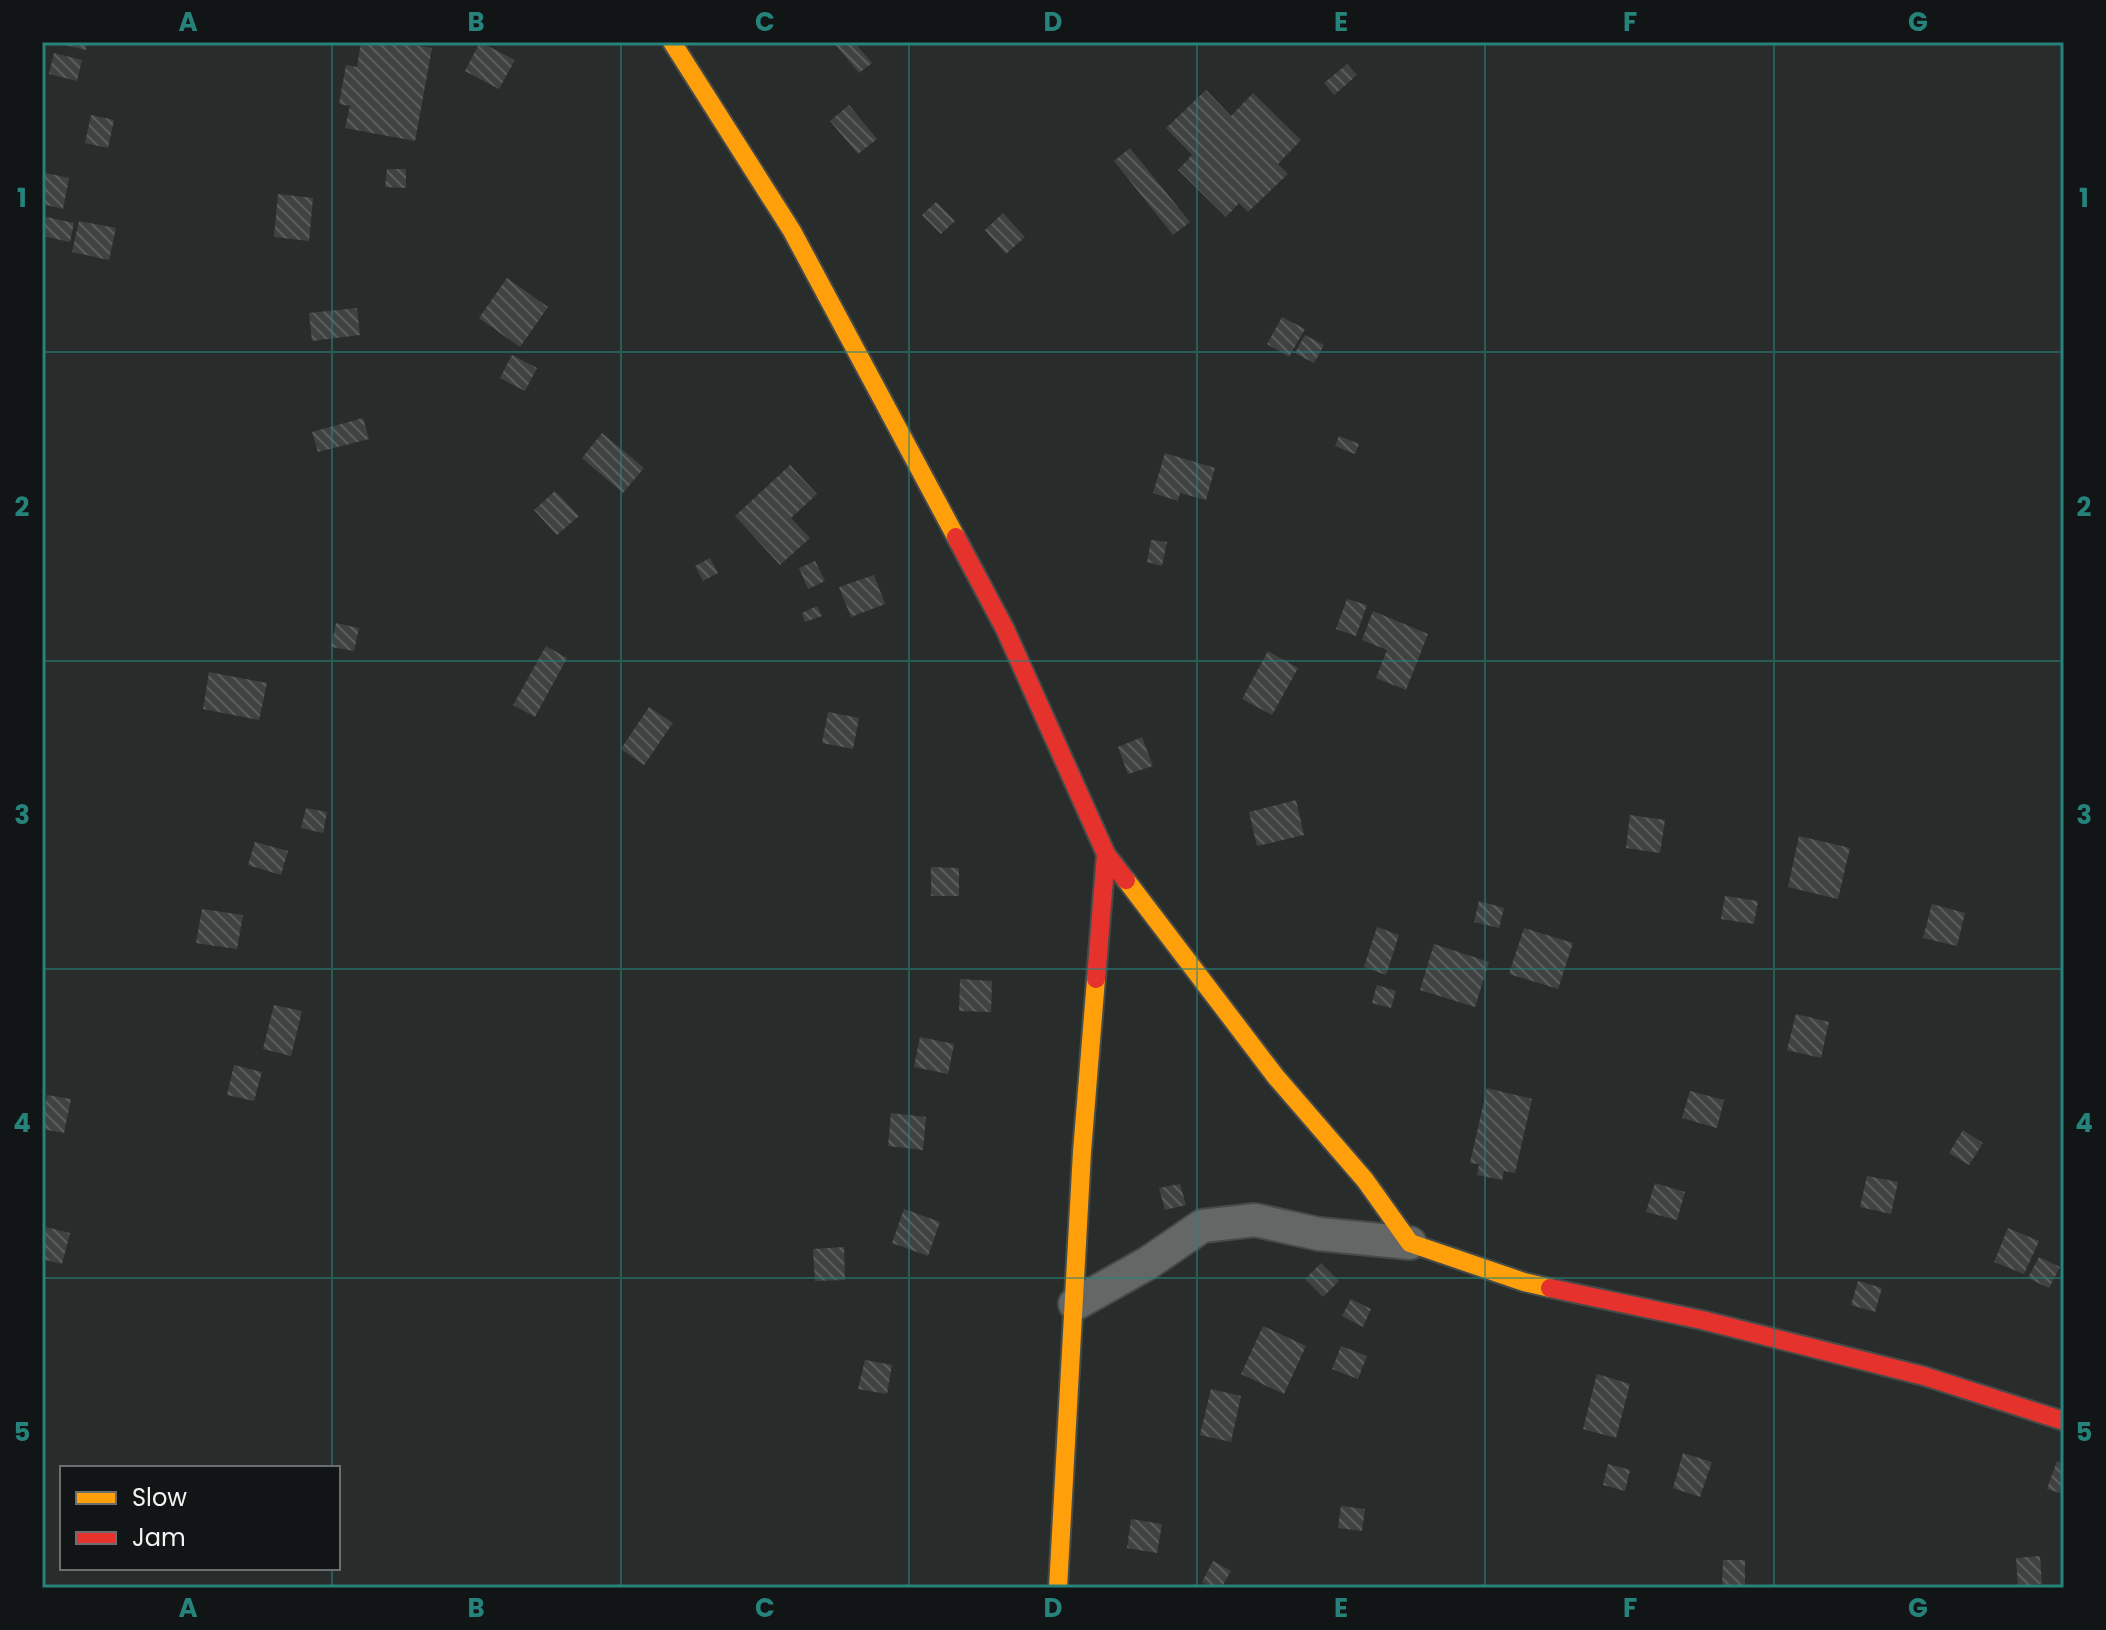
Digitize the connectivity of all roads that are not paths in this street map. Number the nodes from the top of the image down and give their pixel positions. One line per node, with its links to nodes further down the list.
1 (672, 42): 2 (street)
2 (1106, 854): 3 (street); 4 (street)
3 (1410, 1243): 4 (street); 5 (street)
4 (1075, 1304): 6 (street)
5 (2064, 1421)
6 (1058, 1588)

